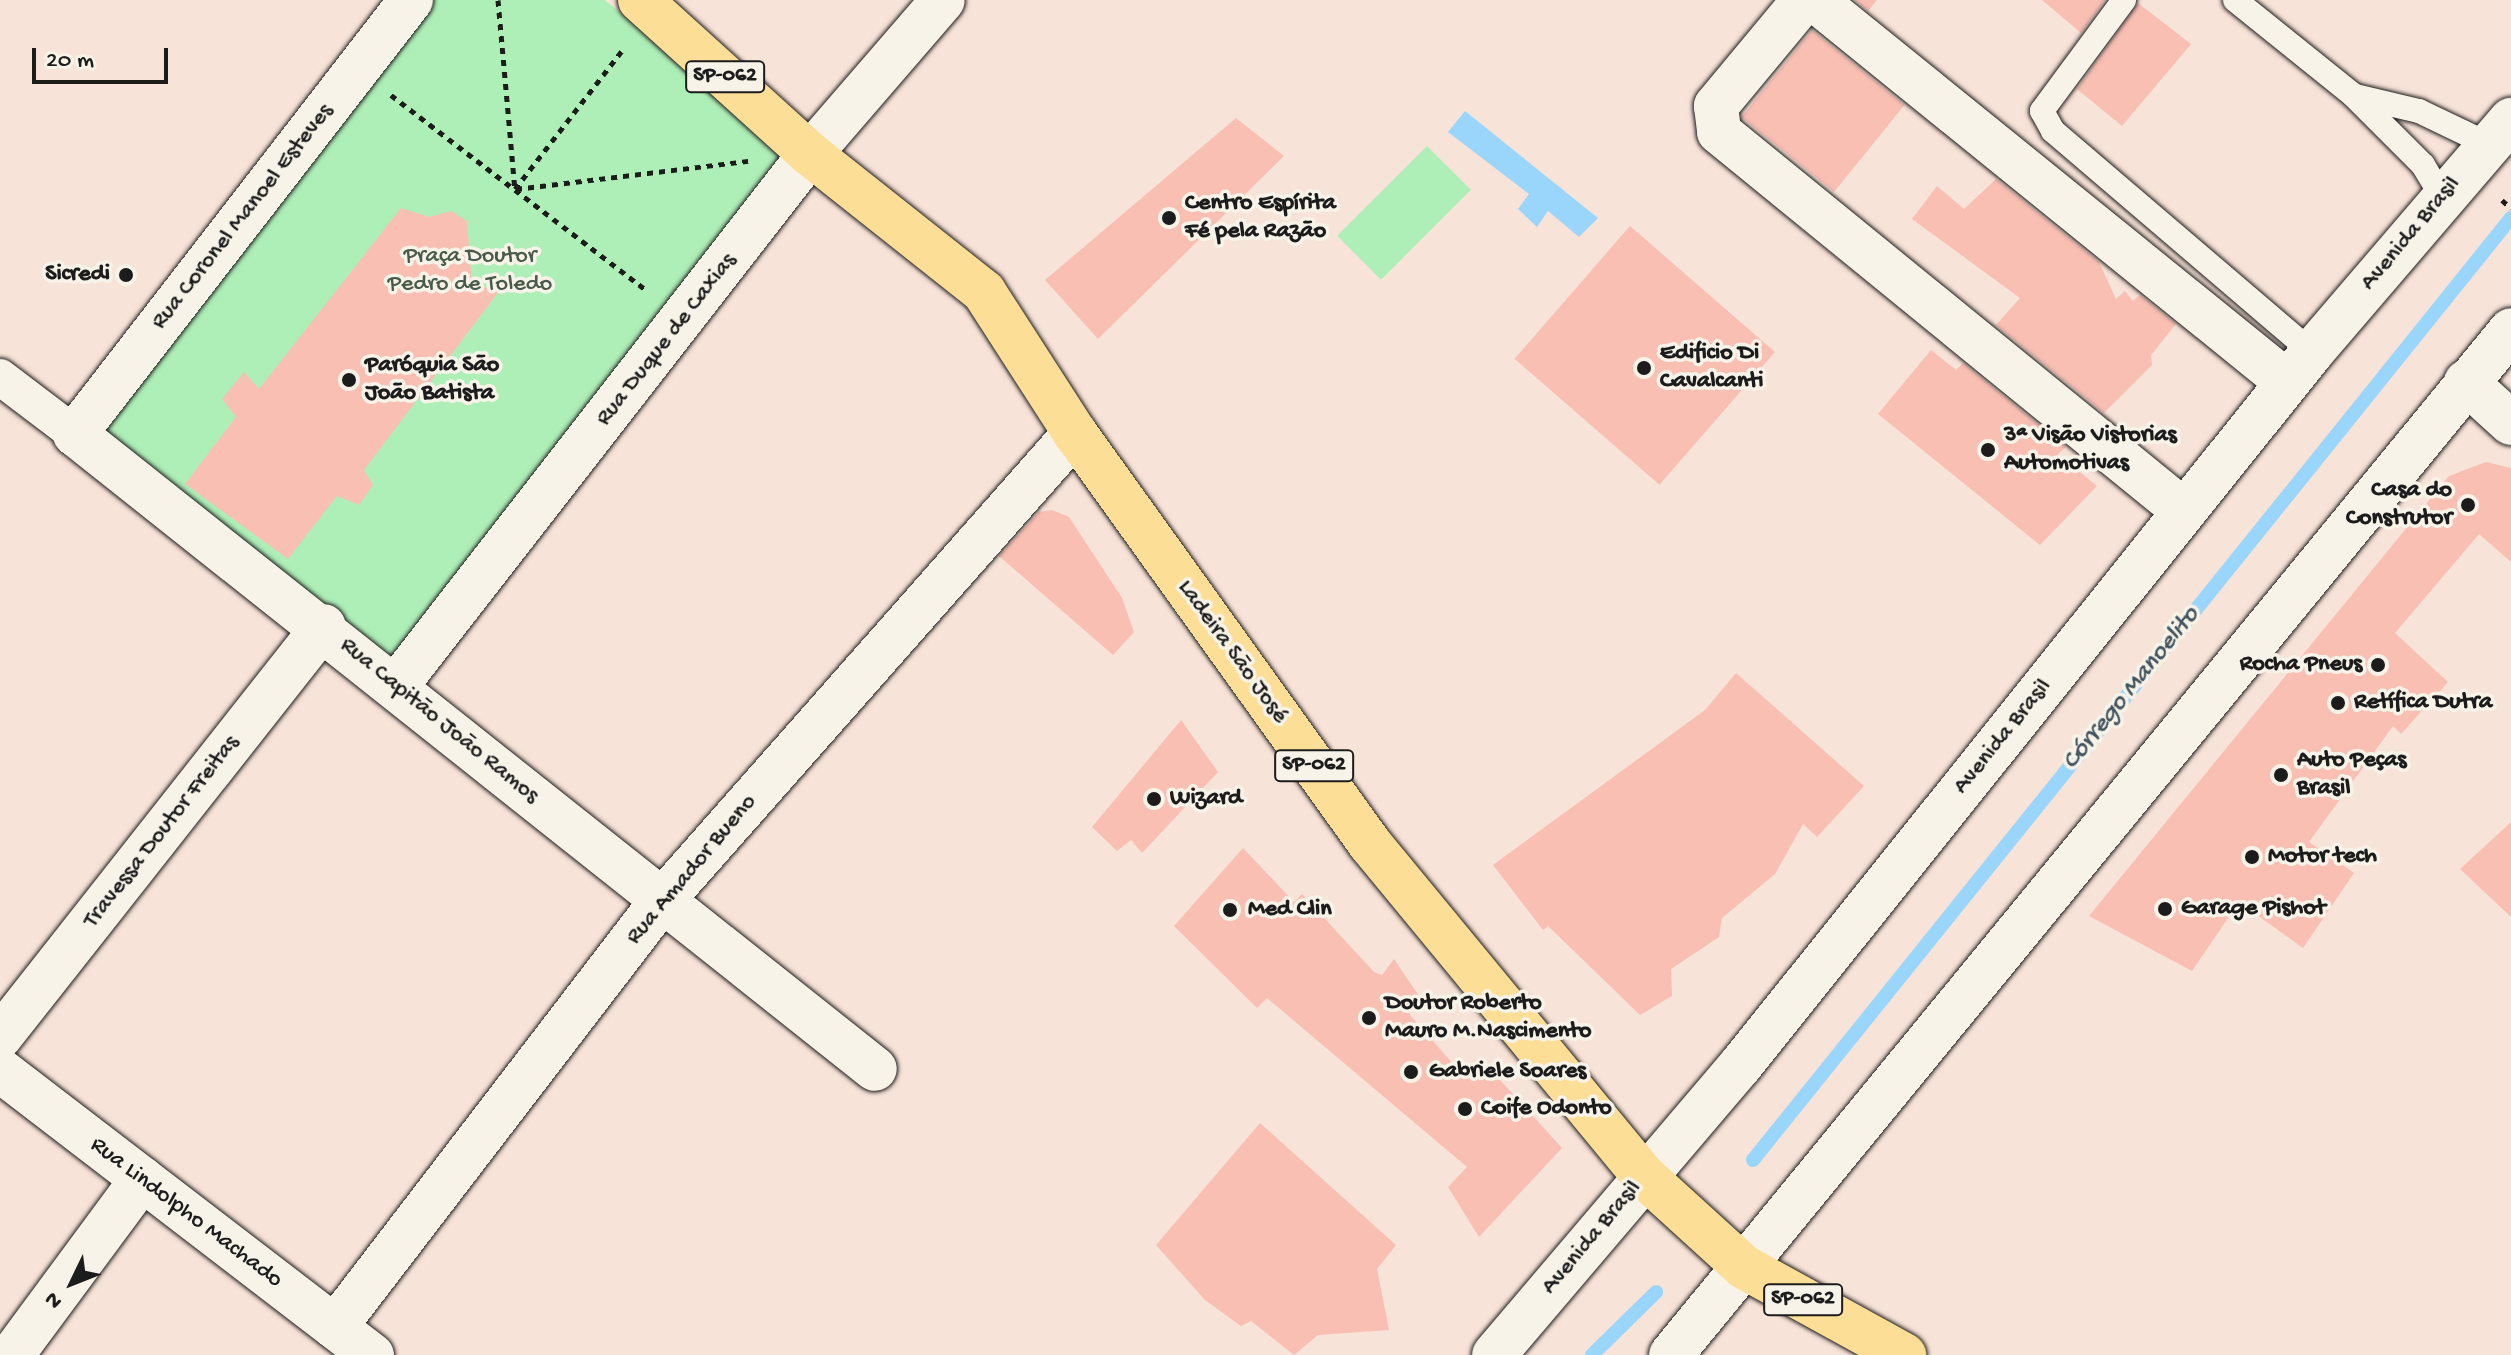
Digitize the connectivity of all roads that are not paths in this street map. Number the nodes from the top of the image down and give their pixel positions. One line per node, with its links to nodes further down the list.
1 (411, 0): 18 (street, Rua Coronel Manoel Esteves)
2 (640, 0): 10 (main road, SP-062)
3 (943, 0): 10 (street, Rua Duque de Caxias)
4 (1804, 0): 19 (street)
5 (1815, 0): 13 (street)
6 (2124, 0): 13 (lane)
7 (2235, 0): 8 (lane)
8 (2353, 95): 9 (lane); 11 (lane)
9 (2499, 132): 11 (street, Avenida Brasil)
10 (810, 154): 17 (main road, Ladeira São José / SP-062); 21 (street, Rua Duque de Caxias)
11 (2441, 195): 13 (street, Avenida Brasil)
12 (2511, 330): 15 (street)
13 (2300, 367): 19 (street, Avenida Brasil)
14 (0, 377): 18 (street, Rua Capitão João Ramos)
15 (2466, 382): 16 (street); 28 (street)
16 (2511, 423)
17 (1075, 433): 22 (street, Rua Amador Bueno); 26 (main road, Ladeira São José / SP-062)
18 (75, 434): 20 (street, Rua Capitão João Ramos)
19 (2184, 511): 26 (street, Avenida Brasil)
20 (324, 626): 21 (street, Rua Capitão João Ramos); 23 (street, Travessa Doutor Freitas)
21 (397, 685): 22 (street, Rua Capitão João Ramos)
22 (660, 903): 24 (street, Rua Capitão João Ramos); 29 (street, Rua Amador Bueno)
23 (0, 1037)
24 (875, 1069)
25 (0, 1070): 27 (street, Rua Lindolpho Machado)
26 (1644, 1176): 28 (main road, Ladeira São José / SP-062); 33 (street, Avenida Brasil)
27 (142, 1179): 29 (street, Rua Lindolpho Machado); 31 (street)
28 (1744, 1267): 30 (main road, SP-062); 34 (street)
29 (335, 1327): 32 (street, Rua Lindolpho Machado)
30 (1888, 1352)
31 (12, 1355)
32 (372, 1355)
33 (1494, 1355)
34 (1671, 1355)

